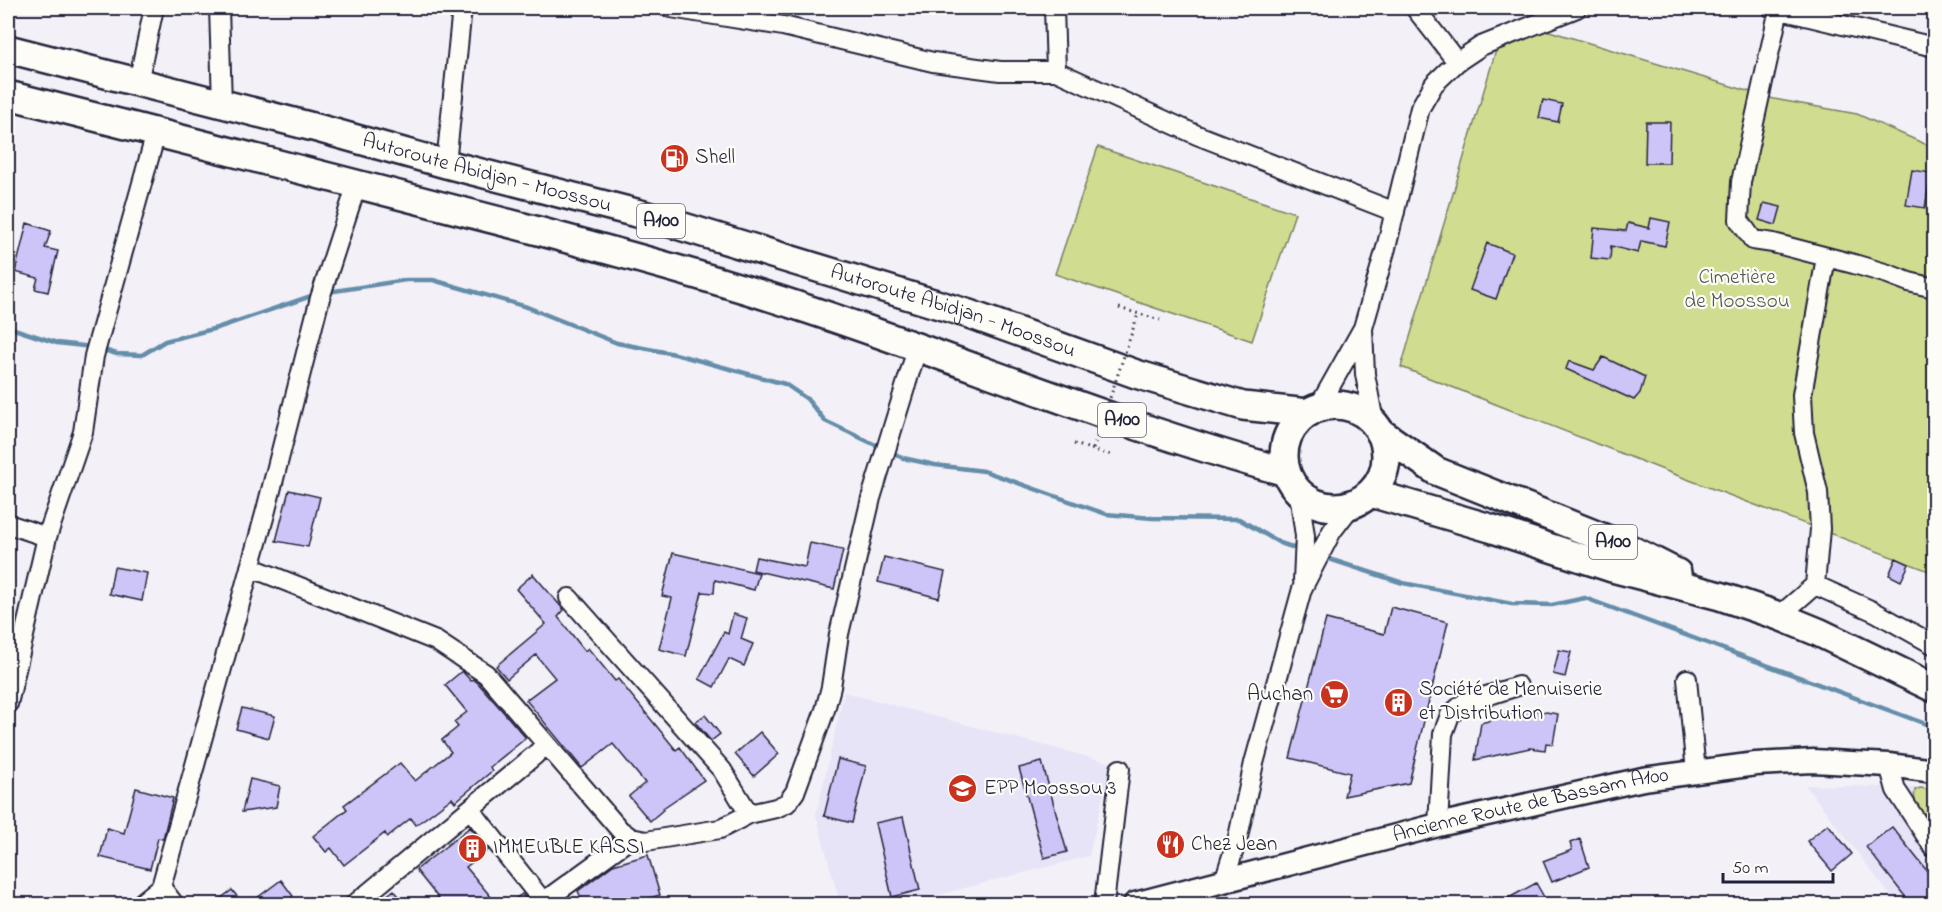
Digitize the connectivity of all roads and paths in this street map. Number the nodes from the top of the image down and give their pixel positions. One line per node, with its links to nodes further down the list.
1 (154, 8): 13 (street)
2 (219, 8): 15 (street)
3 (462, 8): 17 (street)
4 (671, 8): 12 (street)
5 (1053, 8): 12 (street)
6 (1415, 8): 11 (street)
7 (1577, 8): 11 (street)
8 (1776, 8): 9 (street); 20 (street)
9 (1935, 47)
10 (8, 49): 13 (highway, Autoroute Abidjan - Moossou / A100)
11 (1457, 62): 19 (street)
12 (1056, 71): 19 (street)
13 (138, 82): 15 (highway, Autoroute Abidjan - Moossou / A100)
14 (8, 95): 16 (highway, Autoroute Abidjan - Moossou / A100)
15 (222, 103): 17 (highway, Autoroute Abidjan - Moossou / A100)
16 (156, 133): 18 (highway, Autoroute Abidjan - Moossou / A100); 35 (street)
17 (446, 164): 27 (highway, Autoroute Abidjan - Moossou / A100)
18 (357, 184): 26 (highway, Autoroute Abidjan - Moossou / A100); 36 (street)
19 (1395, 212): 25 (street)
20 (1826, 257): 21 (street); 37 (street)
21 (1935, 288)
22 (1119, 308): 23 (path)
23 (1138, 314): 24 (path); 30 (path, bridge)
24 (1160, 320)
25 (1363, 328): 27 (street); 28 (street)
26 (917, 349): 32 (highway, Autoroute Abidjan - Moossou / A100); 53 (street)
27 (1313, 410): 28 (highway); 32 (highway)
28 (1377, 427): 33 (highway); 39 (highway, A100)
29 (1074, 444): 30 (path)
30 (1093, 449): 31 (path)
31 (1114, 456)
32 (1292, 482): 33 (highway); 38 (street)
33 (1361, 499): 38 (street); 39 (highway, A100)
34 (8, 524): 35 (street)
35 (47, 537): 46 (street)
36 (250, 567): 47 (street); 58 (street)
37 (1815, 585): 41 (street); 42 (street)
38 (1302, 589): 57 (street)
39 (1720, 596): 41 (highway, A100)
40 (569, 598): 53 (street)
41 (1779, 616): 45 (highway, A100)
42 (1935, 645)
43 (1687, 679): 51 (street)
44 (1518, 686): 54 (street)
45 (1935, 688)
46 (8, 704)
47 (546, 744): 52 (street); 55 (street)
48 (1889, 765): 50 (main road, Ancienne Route de Bassam A100); 51 (main road, Ancienne Route de Bassam A100); 56 (street)
49 (1120, 769): 63 (street)
50 (1935, 771)
51 (1696, 772): 54 (main road, Ancienne Route de Bassam A100)
52 (470, 809): 59 (street); 62 (street)
53 (749, 814): 55 (street)
54 (1438, 825): 57 (main road, Ancienne Route de Bassam A100)
55 (631, 838): 59 (street)
56 (1935, 848)
57 (1224, 881): 64 (main road, Ancienne Route de Bassam A100)
58 (161, 887): 60 (street); 61 (street)
59 (544, 903)
60 (140, 904)
61 (174, 904)
62 (355, 904)
63 (1104, 904)
64 (1135, 904)

